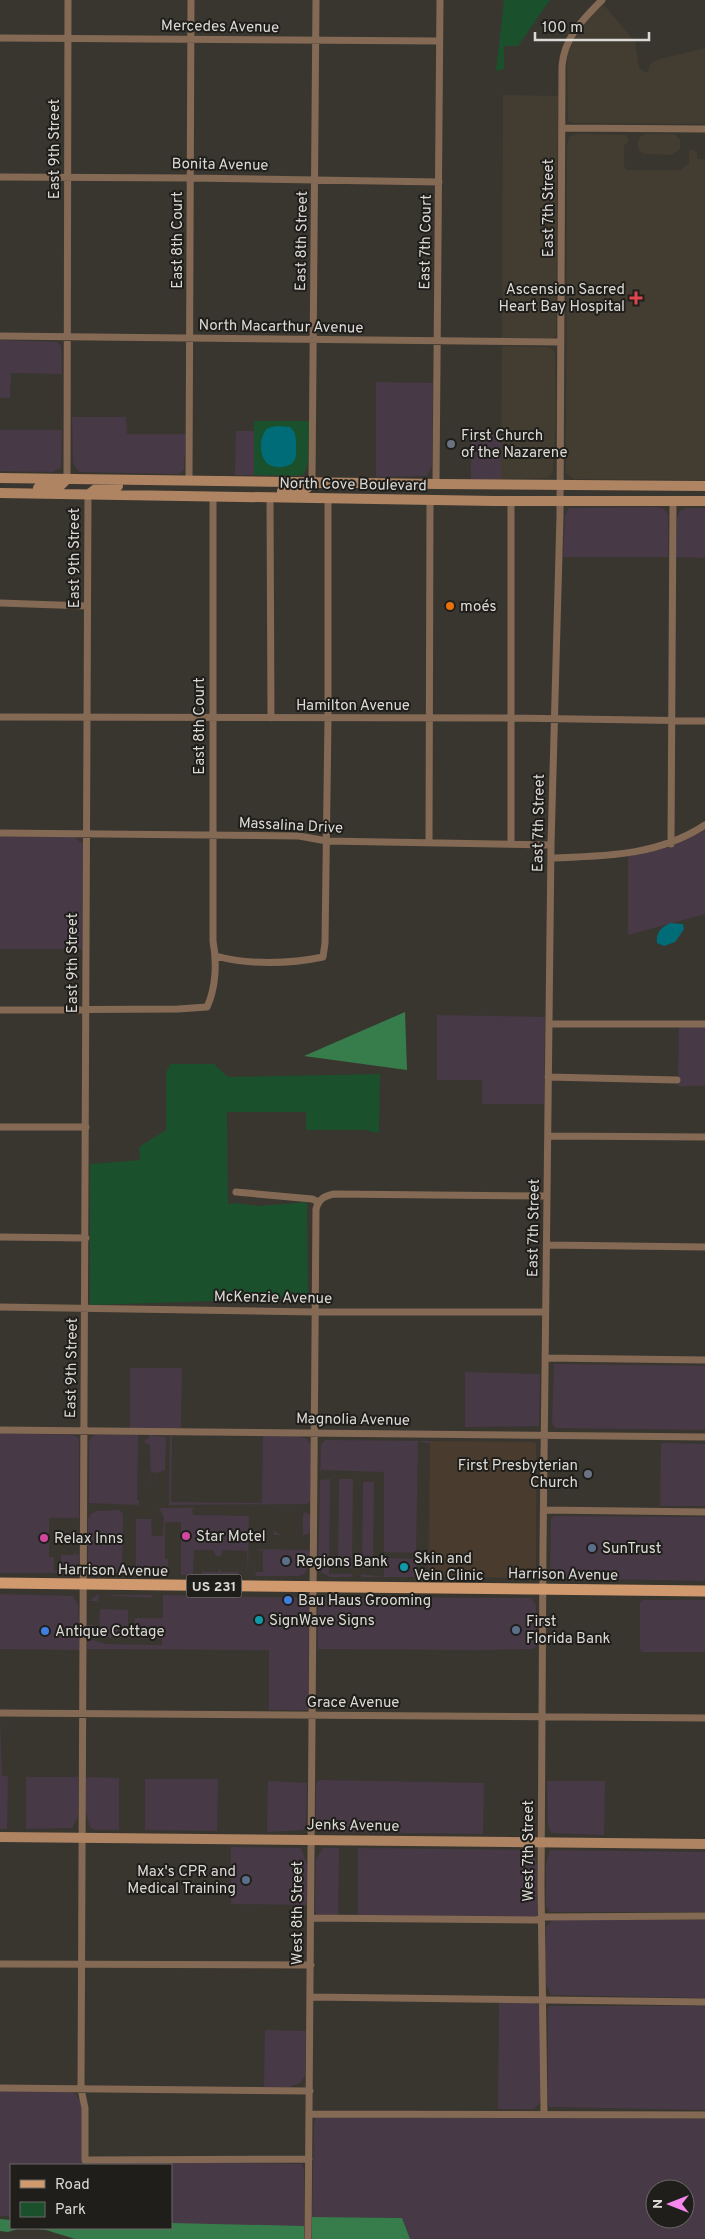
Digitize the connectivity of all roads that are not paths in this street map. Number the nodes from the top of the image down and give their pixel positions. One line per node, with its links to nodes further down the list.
1 (68, 0): 7 (street, East 9th Street)
2 (191, 0): 8 (street, East 8th Court)
3 (316, 0): 10 (street, East 8th Street)
4 (440, 0): 9 (street, East 7th Court)
5 (602, 0): 11 (street, East 7th Street)
6 (0, 38): 7 (street, Mercedes Avenue)
7 (68, 39): 8 (street, Mercedes Avenue); 14 (street, East 9th Street)
8 (190, 39): 10 (street, Mercedes Avenue); 15 (street, East 8th Court)
9 (439, 40): 10 (street, Mercedes Avenue); 17 (street, East 7th Court)
10 (315, 41): 16 (street, East 8th Street)
11 (562, 128): 12 (street); 23 (street, East 7th Street)
12 (705, 129)
13 (0, 177): 14 (street, Bonita Avenue)
14 (68, 178): 15 (street, Bonita Avenue); 19 (street, East 9th Street)
15 (192, 178): 16 (street, Bonita Avenue); 20 (street, East 8th Court)
16 (315, 179): 17 (street, Bonita Avenue); 21 (street, East 8th Street)
17 (439, 182): 22 (street, East 7th Court)
18 (0, 336): 19 (street, North Macarthur Avenue)
19 (66, 337): 20 (street, North Macarthur Avenue); 25 (street, East 9th Street)
20 (190, 339): 21 (street, North Macarthur Avenue); 27 (street, East 8th Court)
21 (314, 341): 22 (street, North Macarthur Avenue); 28 (street, East 8th Street)
22 (438, 341): 23 (street, North Macarthur Avenue); 30 (street, East 7th Court)
23 (561, 342): 32 (street, East 7th Street)
24 (0, 478): 25 (main road, North Cove Boulevard)
25 (67, 479): 26 (main road, North Cove Boulevard); 34 (main road)
26 (163, 480): 27 (main road, North Cove Boulevard); 35 (main road)
27 (189, 480): 28 (main road, North Cove Boulevard)
28 (312, 482): 29 (main road, North Cove Boulevard); 37 (main road)
29 (398, 484): 30 (main road, North Cove Boulevard); 39 (main road)
30 (436, 484): 31 (main road, North Cove Boulevard)
31 (481, 485): 32 (main road, North Cove Boulevard); 40 (main road)
32 (560, 485): 33 (main road, North Cove Boulevard); 42 (street, East 7th Street)
33 (705, 486)
34 (0, 492): 35 (main road, North Cove Boulevard)
35 (88, 495): 36 (main road, North Cove Boulevard); 46 (street, East 9th Street)
36 (214, 497): 37 (main road, North Cove Boulevard); 49 (street, East 8th Court)
37 (239, 497): 38 (main road, North Cove Boulevard)
38 (270, 497): 39 (main road, North Cove Boulevard); 50 (street)
39 (328, 498): 40 (main road, North Cove Boulevard); 51 (street)
40 (430, 500): 41 (main road, North Cove Boulevard); 54 (street)
41 (512, 501): 42 (main road, North Cove Boulevard); 52 (street)
42 (560, 501): 43 (main road, North Cove Boulevard); 53 (street, East 7th Street)
43 (673, 501): 44 (main road, North Cove Boulevard); 55 (street)
44 (705, 501)
45 (0, 603): 46 (street)
46 (87, 606): 48 (street, East 9th Street)
47 (0, 717): 48 (street, Hamilton Avenue)
48 (87, 717): 49 (street, Hamilton Avenue); 59 (street, East 9th Street)
49 (212, 718): 50 (street, Hamilton Avenue); 60 (street, East 8th Court)
50 (272, 718): 51 (street, Hamilton Avenue)
51 (328, 718): 54 (street, Hamilton Avenue); 61 (street)
52 (511, 718): 53 (street, Hamilton Avenue); 54 (street, Hamilton Avenue); 63 (street)
53 (553, 718): 55 (street, Hamilton Avenue); 65 (street, East 7th Street)
54 (429, 719): 62 (street)
55 (670, 720): 56 (street, Hamilton Avenue); 64 (street)
56 (705, 721)
57 (705, 825): 64 (street)
58 (0, 833): 59 (street, Massalina Drive)
59 (87, 833): 60 (street, Massalina Drive); 68 (street, East 9th Street)
60 (213, 836): 61 (street, Massalina Drive); 67 (street, East 8th Court)
61 (327, 842): 62 (street, Massalina Drive); 67 (street)
62 (429, 843): 63 (street, Massalina Drive)
63 (511, 844): 65 (street, Massalina Drive)
64 (671, 844): 66 (street)
65 (551, 845): 66 (street, East 7th Street)
66 (551, 858): 70 (street, East 7th Street)
67 (216, 956): 68 (street, East 8th Court)
68 (86, 1008): 69 (street); 74 (street, East 9th Street)
69 (0, 1010)
70 (549, 1024): 71 (street); 72 (street, East 7th Street)
71 (705, 1024)
72 (548, 1077): 73 (street); 76 (street, East 7th Street)
73 (677, 1080)
74 (86, 1127): 75 (street); 82 (street, East 9th Street)
75 (0, 1128)
76 (548, 1136): 77 (street); 79 (street, East 7th Street)
77 (705, 1137)
78 (236, 1192): 80 (street)
79 (547, 1196): 80 (street); 83 (street, East 7th Street)
80 (318, 1202): 87 (street)
81 (0, 1237): 82 (street)
82 (86, 1238): 86 (street, East 9th Street)
83 (546, 1244): 84 (street); 88 (street, East 7th Street)
84 (705, 1247)
85 (0, 1307): 86 (street, McKenzie Avenue)
86 (85, 1309): 87 (street, McKenzie Avenue); 92 (street, East 9th Street)
87 (316, 1312): 88 (street, McKenzie Avenue); 93 (street)
88 (545, 1312): 89 (street, East 7th Street)
89 (545, 1358): 90 (street); 94 (street, East 7th Street)
90 (705, 1360)
91 (0, 1430): 92 (street, Magnolia Avenue)
92 (84, 1431): 93 (street, Magnolia Avenue); 99 (street, East 9th Street)
93 (316, 1433): 94 (street, Magnolia Avenue); 100 (street)
94 (545, 1435): 95 (street, Magnolia Avenue); 96 (street, East 7th Street)
95 (705, 1437)
96 (544, 1510): 97 (street); 101 (street, East 7th Street)
97 (705, 1512)
98 (0, 1584): 99 (main road, Harrison Avenue / US 231)
99 (83, 1584): 100 (main road, Harrison Avenue / US 231); 104 (street, East 9th Street)
100 (313, 1587): 101 (main road, Harrison Avenue / US 231); 105 (street, West 8th Street)
101 (543, 1589): 102 (main road, Harrison Avenue / US 231); 106 (street, West 7th Street)
102 (705, 1591)
103 (0, 1713): 104 (street, Grace Avenue)
104 (83, 1714): 105 (street, Grace Avenue); 109 (street, East 9th Street)
105 (312, 1715): 106 (street, Grace Avenue); 110 (street, West 8th Street)
106 (542, 1716): 107 (street, Grace Avenue); 111 (street, West 7th Street)
107 (705, 1718)
108 (0, 1837): 109 (main road, Jenks Avenue)
109 (82, 1838): 110 (main road, Jenks Avenue); 117 (street, East 9th Street)
110 (312, 1840): 111 (main road, Jenks Avenue); 114 (street, West 8th Street)
111 (541, 1842): 112 (main road, Jenks Avenue); 115 (street, West 7th Street)
112 (705, 1844)
113 (705, 1916): 115 (street)
114 (311, 1918): 115 (street); 118 (street, West 8th Street)
115 (542, 1918): 120 (street, West 7th Street)
116 (0, 1964): 117 (street)
117 (82, 1964): 118 (street); 123 (street, East 9th Street)
118 (311, 1965): 119 (street, West 8th Street)
119 (311, 1997): 120 (street); 124 (street, West 8th Street)
120 (544, 2000): 121 (street); 126 (street, West 7th Street)
121 (705, 2002)
122 (0, 2088): 123 (street)
123 (81, 2089): 124 (street); 128 (street, East 9th Street)
124 (310, 2091): 125 (street, West 8th Street)
125 (309, 2114): 126 (street); 128 (street, West 8th Street)
126 (544, 2114): 127 (street)
127 (705, 2115)
128 (309, 2159): 129 (street, West 8th Street)
129 (308, 2239)

